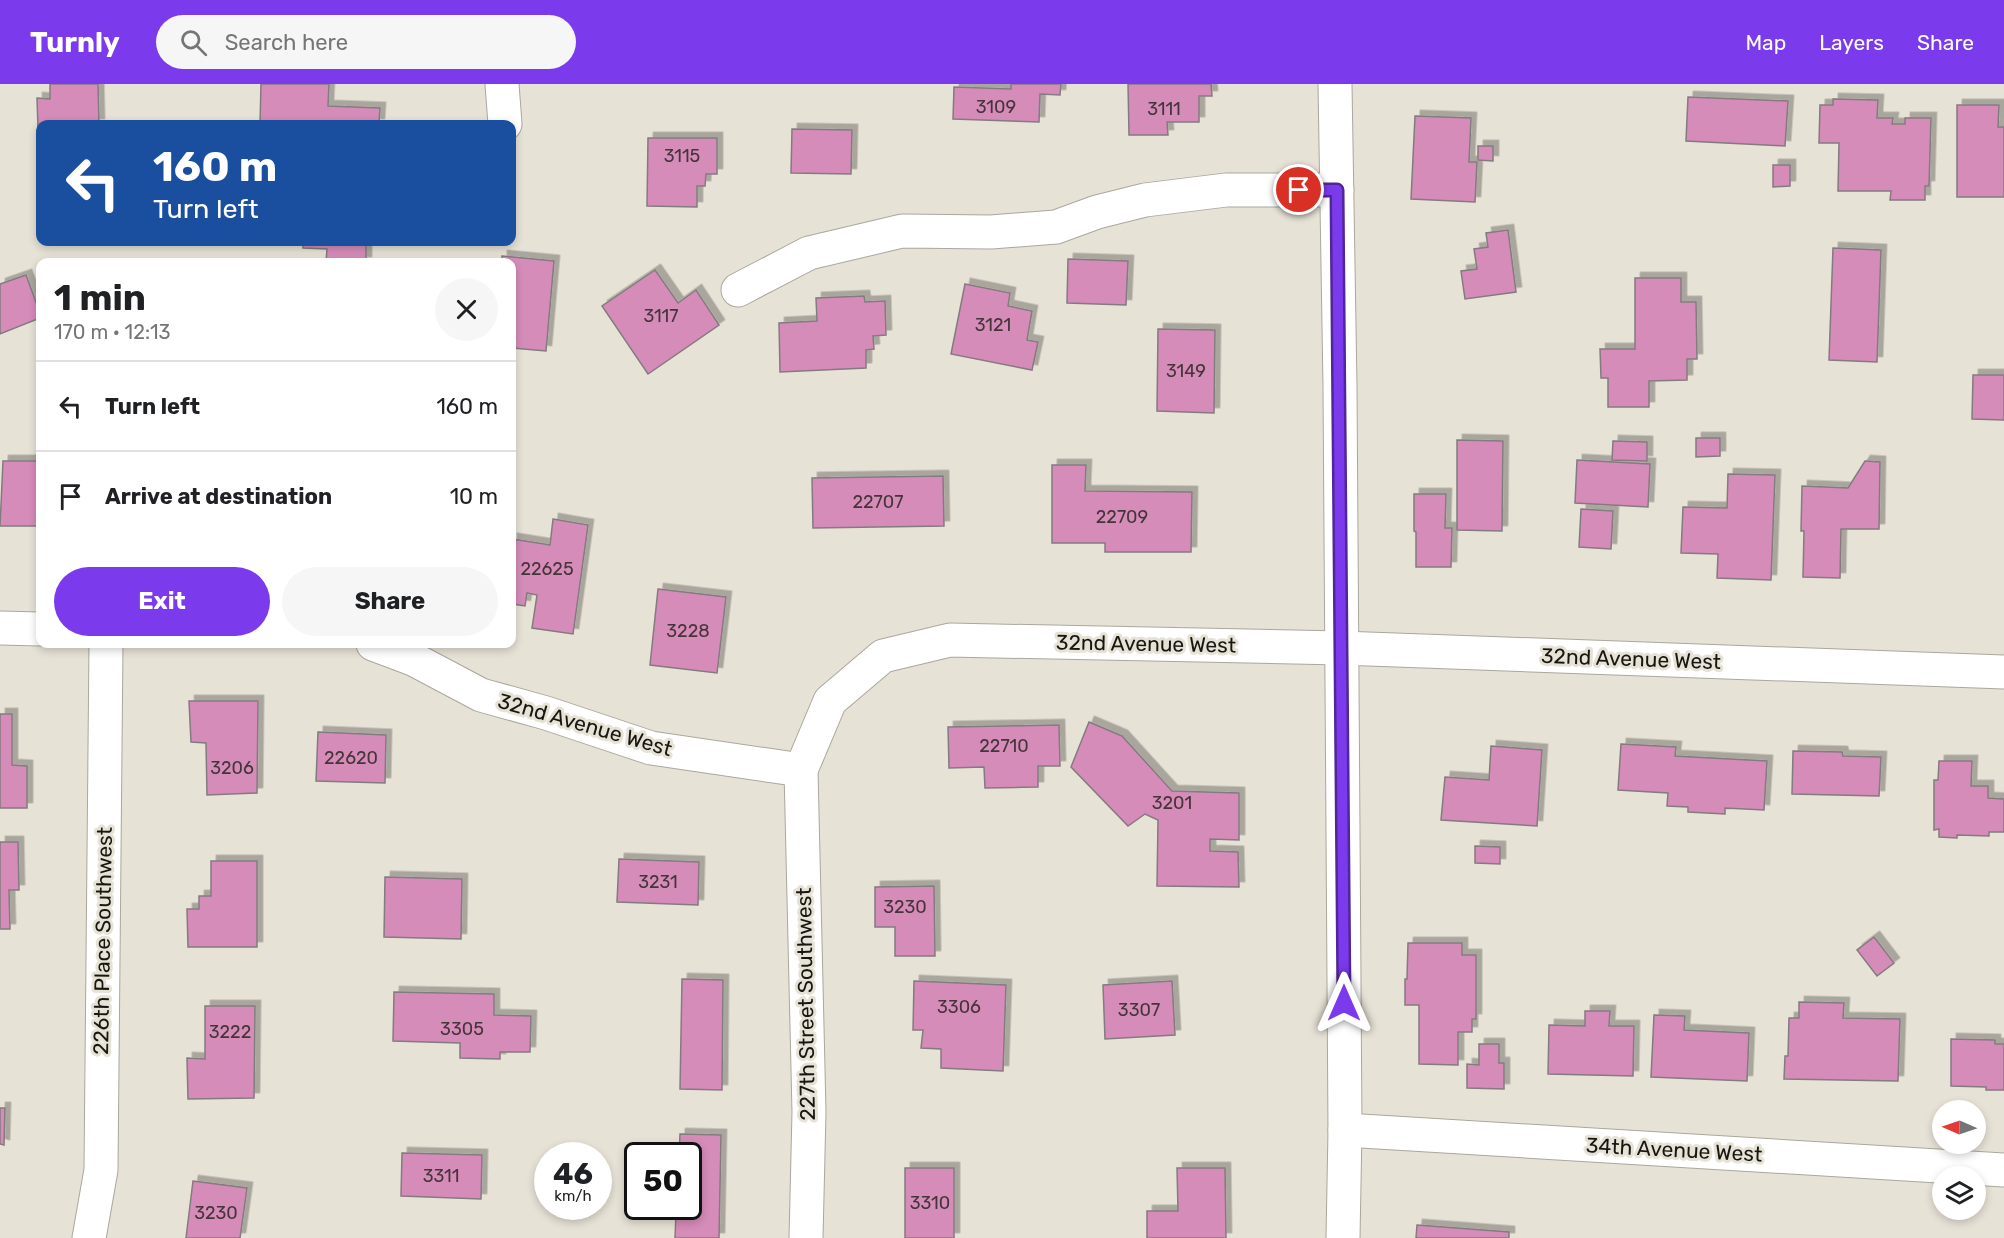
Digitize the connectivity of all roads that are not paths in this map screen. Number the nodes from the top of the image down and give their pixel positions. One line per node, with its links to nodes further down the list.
1 (502, 84): 3 (street)
2 (1335, 84): 4 (street)
3 (505, 120)
4 (1337, 190): 5 (street); 10 (street)
5 (738, 290)
6 (0, 628): 7 (street)
7 (36, 629)
8 (106, 648): 15 (street, 226th Place Southwest)
9 (384, 648): 12 (street, 32nd Avenue West)
10 (1341, 648): 11 (street, 32nd Avenue West); 12 (street, 32nd Avenue West); 13 (street)
11 (2004, 672)
12 (801, 770): 16 (street, 227th Street Southwest)
13 (1345, 1130): 14 (street, 34th Avenue West); 17 (street)
14 (2004, 1170)
15 (89, 1238)
16 (806, 1238)
17 (1343, 1238)

